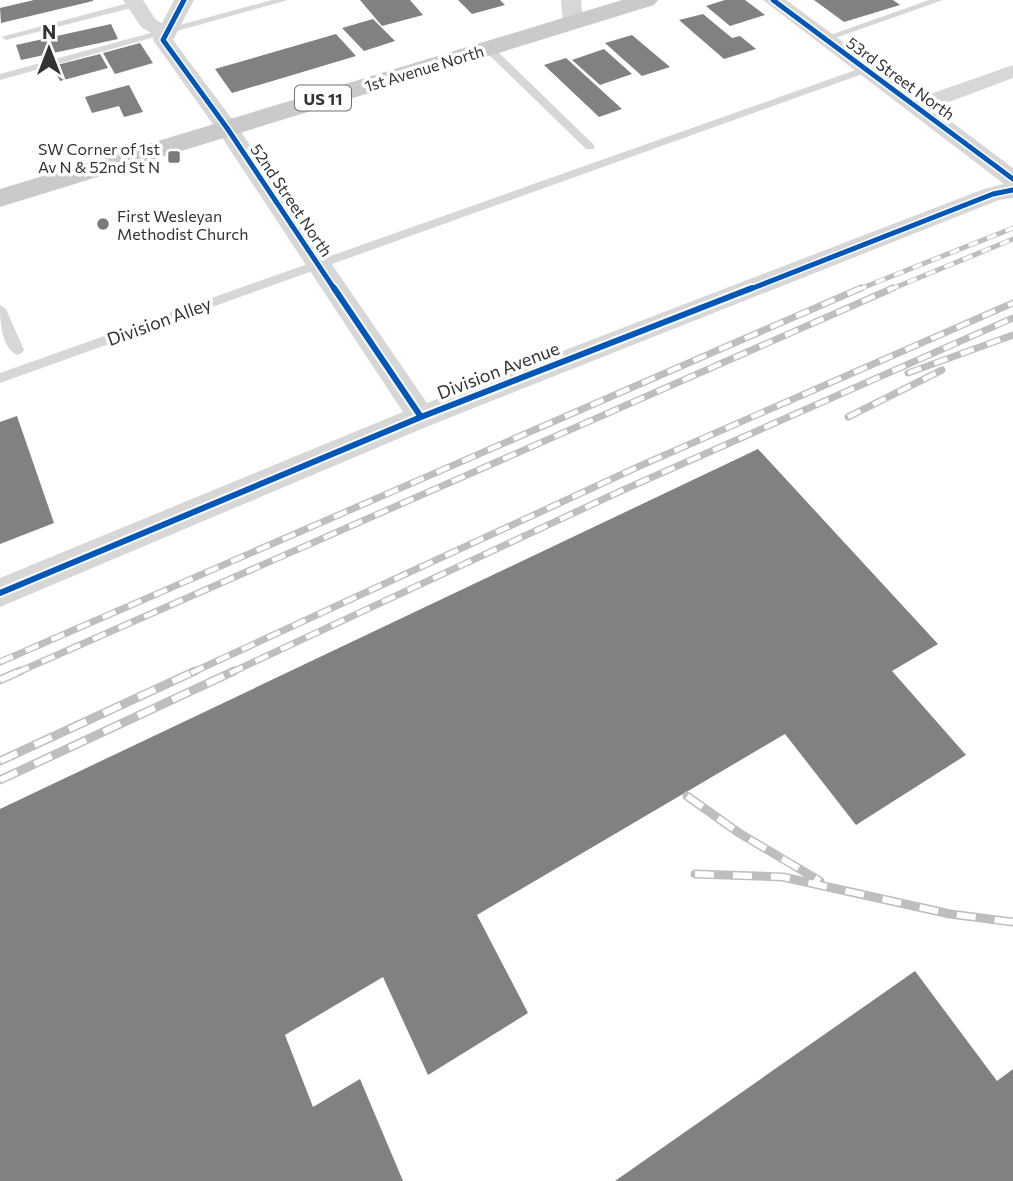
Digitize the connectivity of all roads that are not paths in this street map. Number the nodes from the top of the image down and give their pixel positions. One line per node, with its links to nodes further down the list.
1 (184, 0): 8 (street)
2 (283, 0): 8 (lane)
3 (646, 0): 7 (main road, 1st Avenue North / US 11)
4 (773, 0): 10 (street, 53rd Street North)
5 (938, 0): 10 (lane)
6 (134, 2): 8 (street, 52nd Street North); 9 (lane)
7 (572, 11): 11 (main road, 1st Avenue North / US 11)
8 (165, 32): 14 (lane); 16 (street, 52nd Street North)
9 (6, 37)
10 (824, 39): 12 (street, 53rd Street North)
11 (488, 48): 16 (main road, 1st Avenue North / US 11); 17 (lane)
12 (864, 70): 15 (street, 53rd Street North); 21 (lane, Division Alley)
13 (1013, 71): 15 (street)
14 (0, 77)
15 (918, 106): 18 (street, 53rd Street North)
16 (227, 128): 20 (main road, 1st Avenue North / US 11); 21 (street, 52nd Street North)
17 (590, 147)
18 (1013, 179)
19 (1013, 190): 25 (street, Division Avenue)
20 (0, 198)
21 (318, 264): 24 (lane, Division Alley); 25 (street, 52nd Street North)
22 (0, 309): 23 (lane)
23 (17, 349)
24 (0, 378)
25 (421, 417): 26 (street, Division Avenue)
26 (0, 593)

